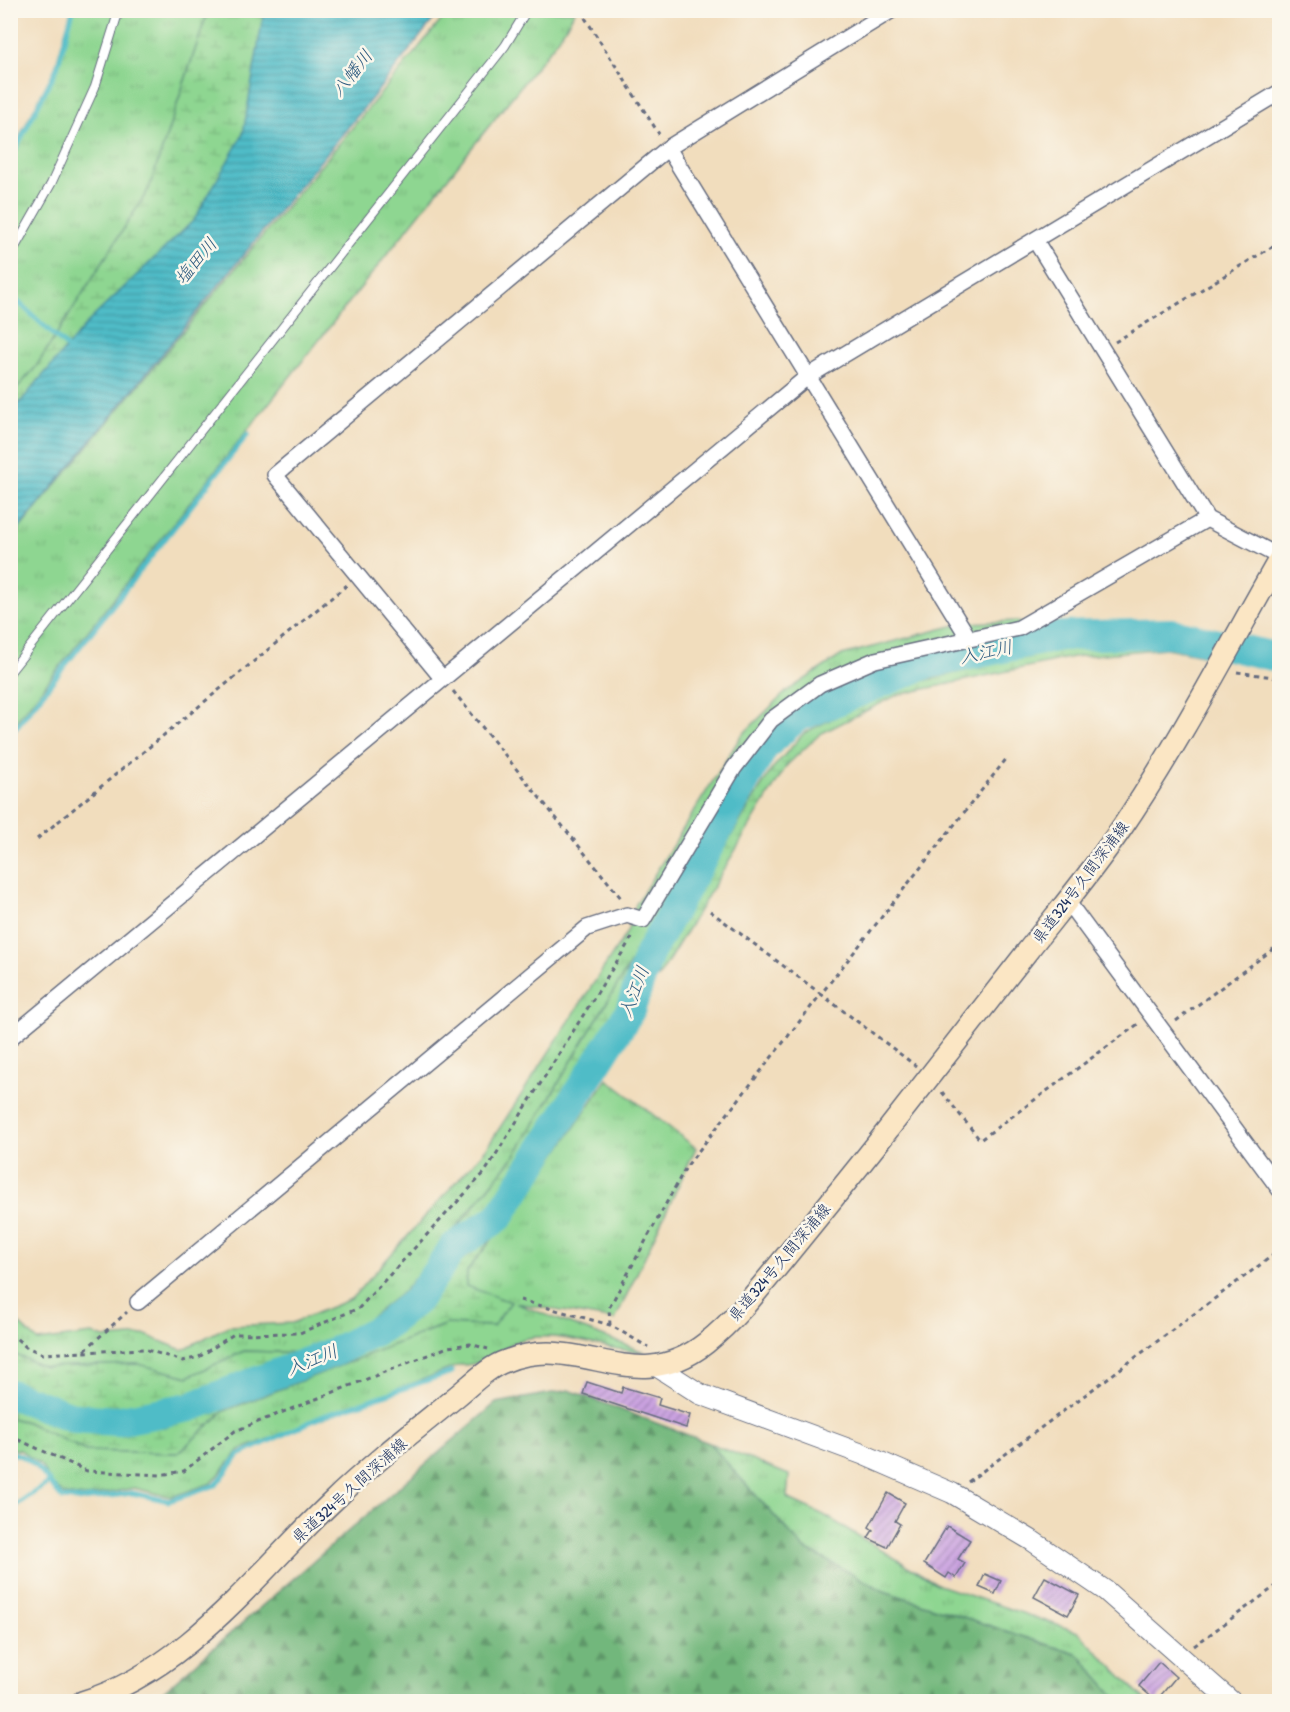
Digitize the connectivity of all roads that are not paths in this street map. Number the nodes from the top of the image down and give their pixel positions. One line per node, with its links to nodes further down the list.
1 (118, 10): 7 (lane)
2 (527, 10): 12 (lane)
3 (892, 10): 5 (street)
4 (1280, 92): 6 (street)
5 (668, 148): 8 (street); 13 (street)
6 (1035, 240): 8 (street); 9 (street)
7 (10, 256)
8 (807, 377): 11 (street); 13 (street)
9 (1207, 519): 10 (street); 11 (street)
10 (1280, 558): 14 (main road, 県道324号久間深浦線)
11 (968, 637): 17 (street)
12 (10, 672)
13 (442, 678): 15 (street)
14 (1067, 901): 16 (street); 18 (main road, 県道324号久間深浦線)
15 (10, 1038)
16 (1280, 1190)
17 (138, 1302)
18 (667, 1364): 19 (main road, 県道324号久間深浦線); 20 (street)
19 (82, 1701)
20 (1232, 1701)

